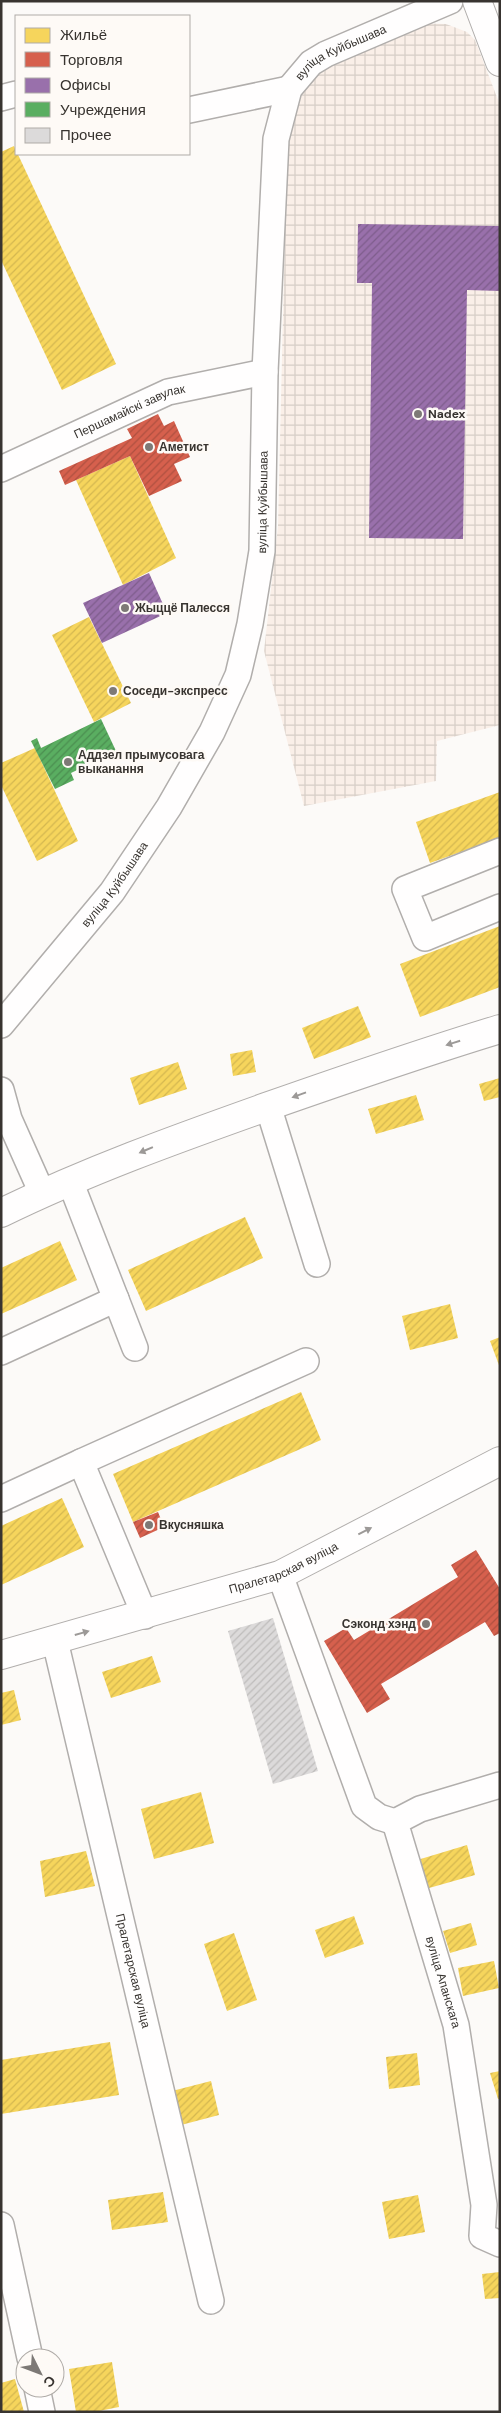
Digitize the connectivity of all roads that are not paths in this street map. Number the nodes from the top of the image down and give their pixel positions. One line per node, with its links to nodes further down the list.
1 (450, 1): 4 (street, вуліца Куйбышава)
2 (477, 1): 3 (main road)
3 (500, 62)
4 (289, 89): 7 (street); 8 (street, вуліца Куйбышава)
5 (15, 94): 6 (street)
6 (1, 98)
7 (190, 110)
8 (265, 372): 9 (street, Першамайскі завулак); 12 (street, вуліца Куйбышава)
9 (1, 469)
10 (500, 851): 11 (street)
11 (500, 907)
12 (1, 1025)
13 (500, 1029): 15 (main road, one-way to 15)
14 (1, 1090): 17 (street)
15 (268, 1106): 16 (main road, one-way to 16); 19 (street)
16 (70, 1181): 17 (main road); 20 (street)
17 (42, 1193): 18 (main road)
18 (1, 1213)
19 (318, 1264)
20 (116, 1299): 21 (street); 22 (street)
21 (135, 1348)
22 (1, 1352)
23 (306, 1361): 24 (street)
24 (81, 1462): 26 (street); 28 (street)
25 (497, 1468): 27 (main road, Пралетарская вуліца, one-way to 25)
26 (1, 1499)
27 (280, 1576): 28 (main road, Пралетарская вуліца); 32 (street)
28 (145, 1616): 29 (main road, Пралетарская вуліца, one-way to 28)
29 (55, 1641): 30 (main road, Пралетарская вуліца); 35 (street, Пралетарская вуліца)
30 (1, 1655)
31 (500, 1785): 32 (street)
32 (395, 1822): 34 (street, вуліца Апанскага)
33 (1, 2225): 36 (street)
34 (500, 2244)
35 (211, 2302)
36 (28, 2348)
37 (39, 2398): 38 (street)
38 (42, 2412)

